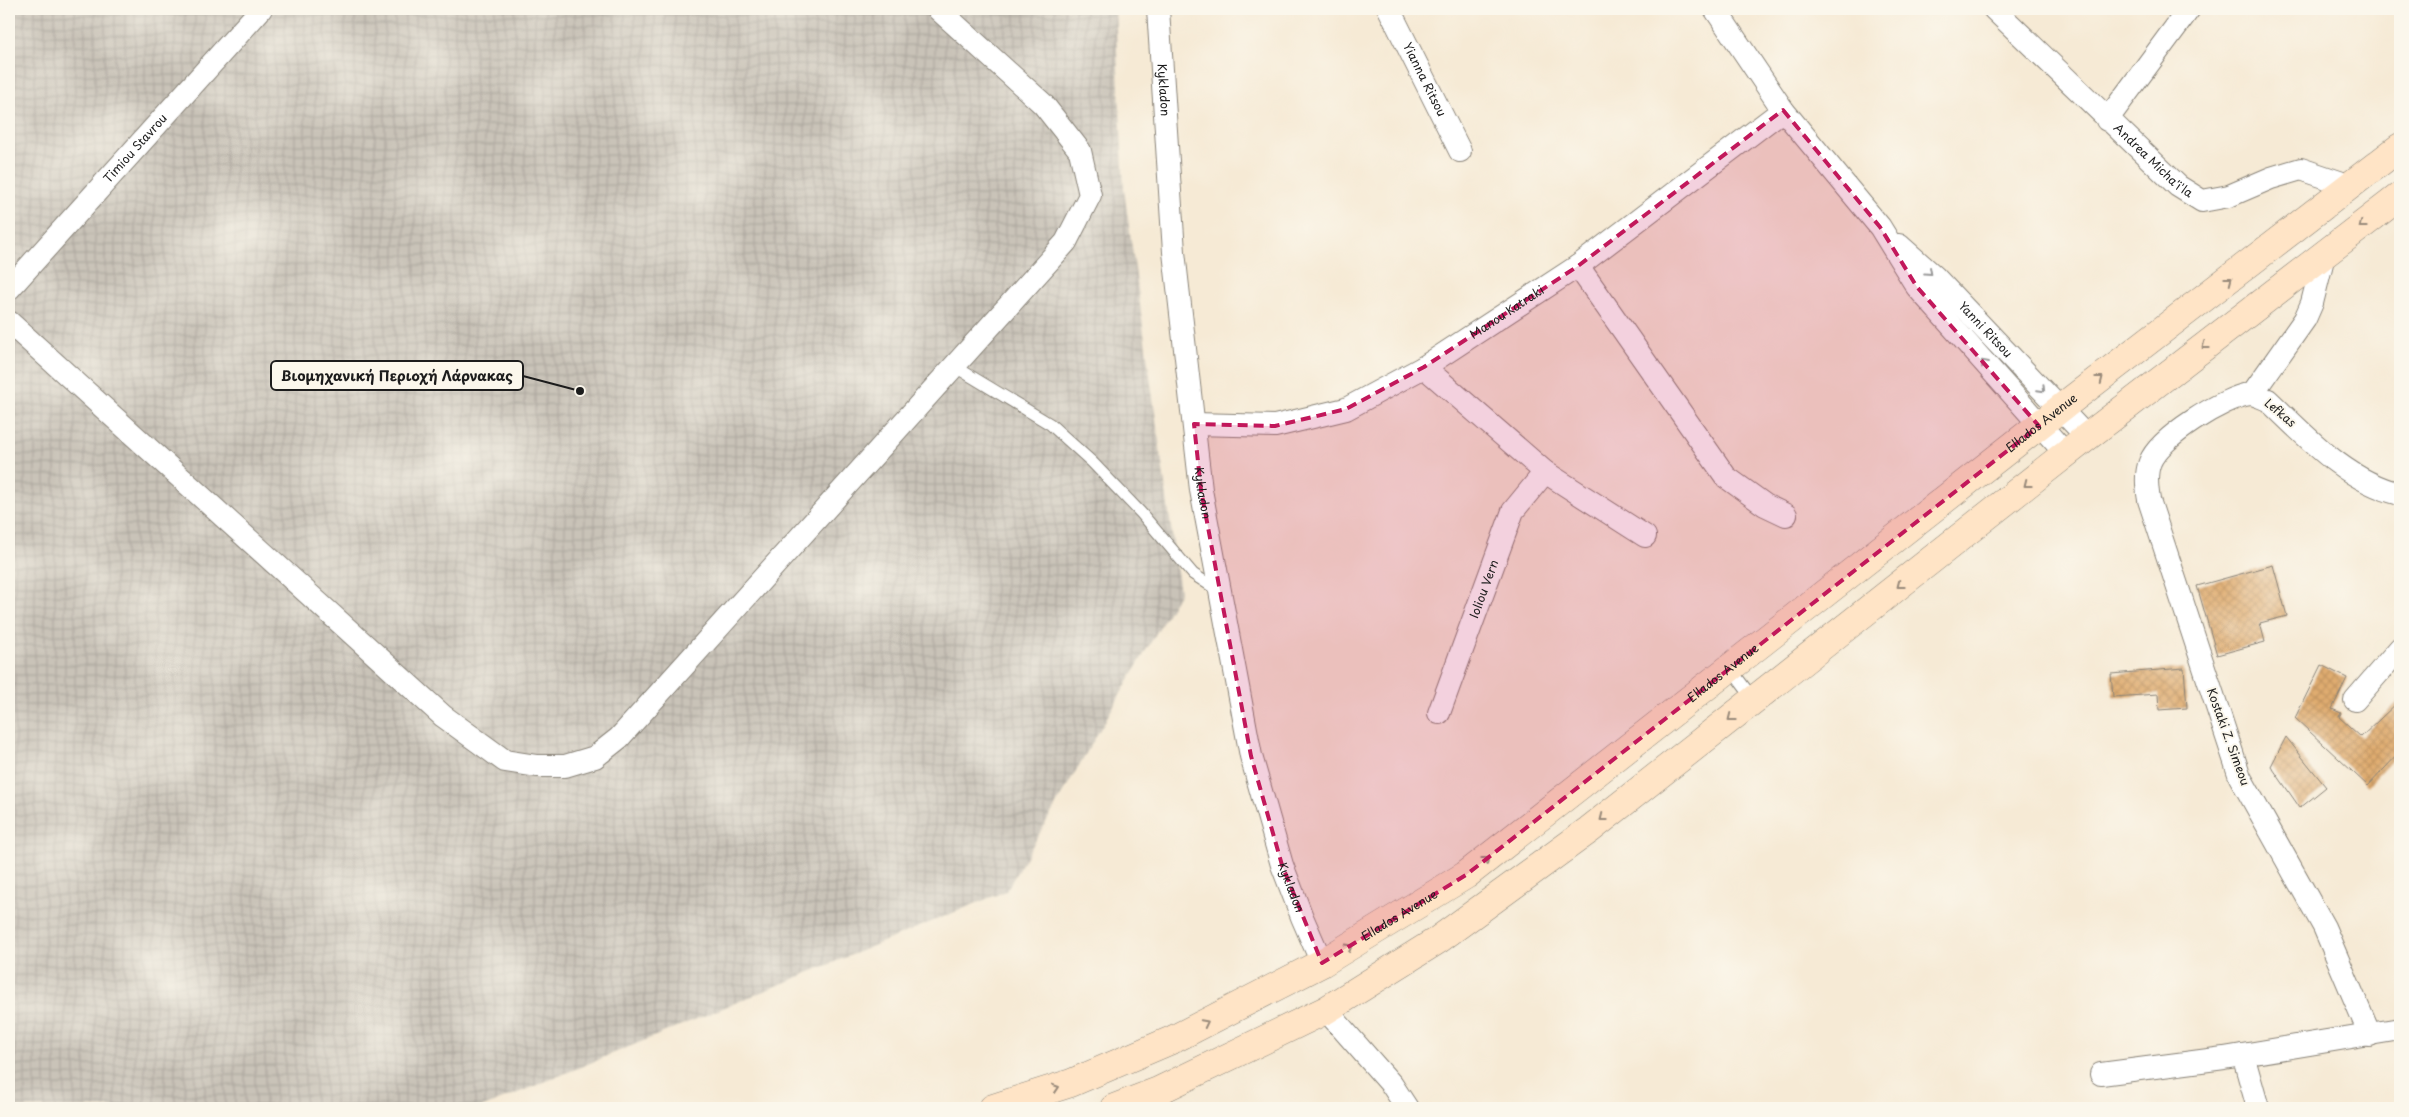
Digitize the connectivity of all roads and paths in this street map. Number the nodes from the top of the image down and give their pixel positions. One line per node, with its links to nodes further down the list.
1 (261, 9): 17 (street, Timiou Stavrou)
2 (938, 9): 19 (street)
3 (1158, 9): 23 (street, Kykladon)
4 (1389, 9): 11 (street, Yianna Ritsou)
5 (1715, 9): 8 (street, Yanni Ritsou)
6 (1994, 9): 9 (street, Andrea Micha'i'la)
7 (2189, 9): 9 (street)
8 (1783, 110): 14 (street, Yanni Ritsou); 16 (street, Manou Katraki)
9 (2107, 120): 12 (street, Andrea Micha'i'la)
10 (2400, 147): 12 (main road, Ellados Avenue)
11 (1460, 151)
12 (2351, 186): 22 (main road, Ellados Avenue, one-way to 12)
13 (2400, 196): 15 (main road, one-way to 15)
14 (1880, 228): 22 (street, Yanni Ritsou, one-way to 22); 24 (street, Yanni Ritsou, one-way to 14)
15 (2324, 255): 21 (street); 25 (main road, one-way to 25)
16 (1578, 266): 20 (street, Manou Katraki); 30 (street)
17 (9, 289)
18 (9, 322): 19 (street)
19 (954, 366): 32 (lane)
20 (1424, 367): 23 (street, Manou Katraki); 28 (street)
21 (2252, 394): 26 (street, Lefkas); 29 (street, Lefkas)
22 (2061, 408): 24 (main road, Ellados Avenue); 25 (street, Yanni Ritsou)
23 (1194, 424): 32 (street, Kykladon)
24 (2039, 426): 27 (street, Yanni Ritsou); 34 (main road, Ellados Avenue)
25 (2087, 437): 27 (main road)
26 (2157, 450): 41 (street, Kostaki Z. Simeou)
27 (2066, 454): 35 (main road, one-way to 35)
28 (1545, 472): 31 (street); 37 (street, Ioliou Vern)
29 (2400, 494)
30 (1786, 515)
31 (1645, 536)
32 (1220, 592): 38 (street, Kykladon)
33 (2400, 648): 36 (street)
34 (1730, 668): 35 (lane); 38 (main road, Ellados Avenue, one-way to 34)
35 (1754, 700): 39 (main road, one-way to 39)
36 (2356, 700)
37 (1439, 713)
38 (1322, 963): 44 (main road, Ellados Avenue, one-way to 38)
39 (1326, 1010): 45 (main road); 46 (street)
40 (2400, 1028): 41 (street)
41 (2370, 1035): 42 (street)
42 (2243, 1055): 43 (street); 47 (street)
43 (2101, 1074)
44 (993, 1108)
45 (1114, 1108)
46 (1407, 1108)
47 (2258, 1108)

